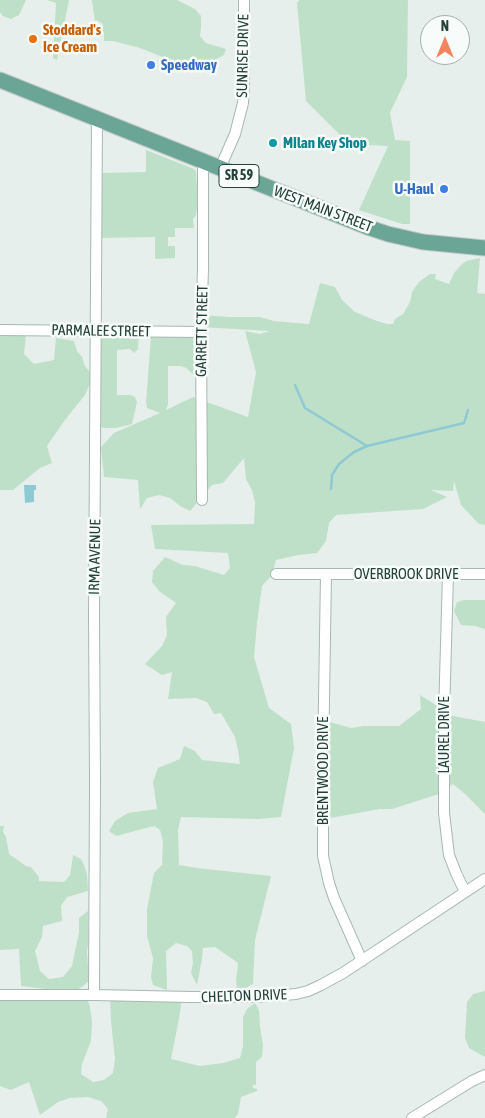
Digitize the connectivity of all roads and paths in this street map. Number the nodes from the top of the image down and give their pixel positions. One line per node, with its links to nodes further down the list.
1 (244, 0): 5 (street, SUNRISE DRIVE)
2 (0, 80): 3 (main road, WEST MAIN STREET / SR 59)
3 (96, 118): 4 (main road, WEST MAIN STREET / SR 59); 8 (street, IRMA AVENUE)
4 (203, 162): 5 (main road, WEST MAIN STREET / SR 59); 9 (street, GARRETT STREET)
5 (220, 168): 6 (main road, WEST MAIN STREET / SR 59)
6 (485, 248)
7 (0, 330): 8 (street, PARMALEE STREET)
8 (95, 331): 9 (street, PARMALEE STREET); 19 (street, IRMA AVENUE)
9 (201, 332): 10 (street, GARRETT STREET)
10 (202, 500)
11 (276, 574): 12 (street, OVERBROOK DRIVE)
12 (326, 574): 13 (street, OVERBROOK DRIVE); 17 (street, BRENTWOOD DRIVE)
13 (448, 574): 14 (street, OVERBROOK DRIVE); 16 (street, LAUREL DRIVE)
14 (485, 574)
15 (485, 879): 16 (street, CHELTON DRIVE)
16 (466, 892): 17 (street, CHELTON DRIVE)
17 (362, 961): 19 (street, CHELTON DRIVE)
18 (0, 995): 19 (street, CHELTON DRIVE)
19 (94, 995)
20 (485, 1075): 21 (street)
21 (412, 1118)

